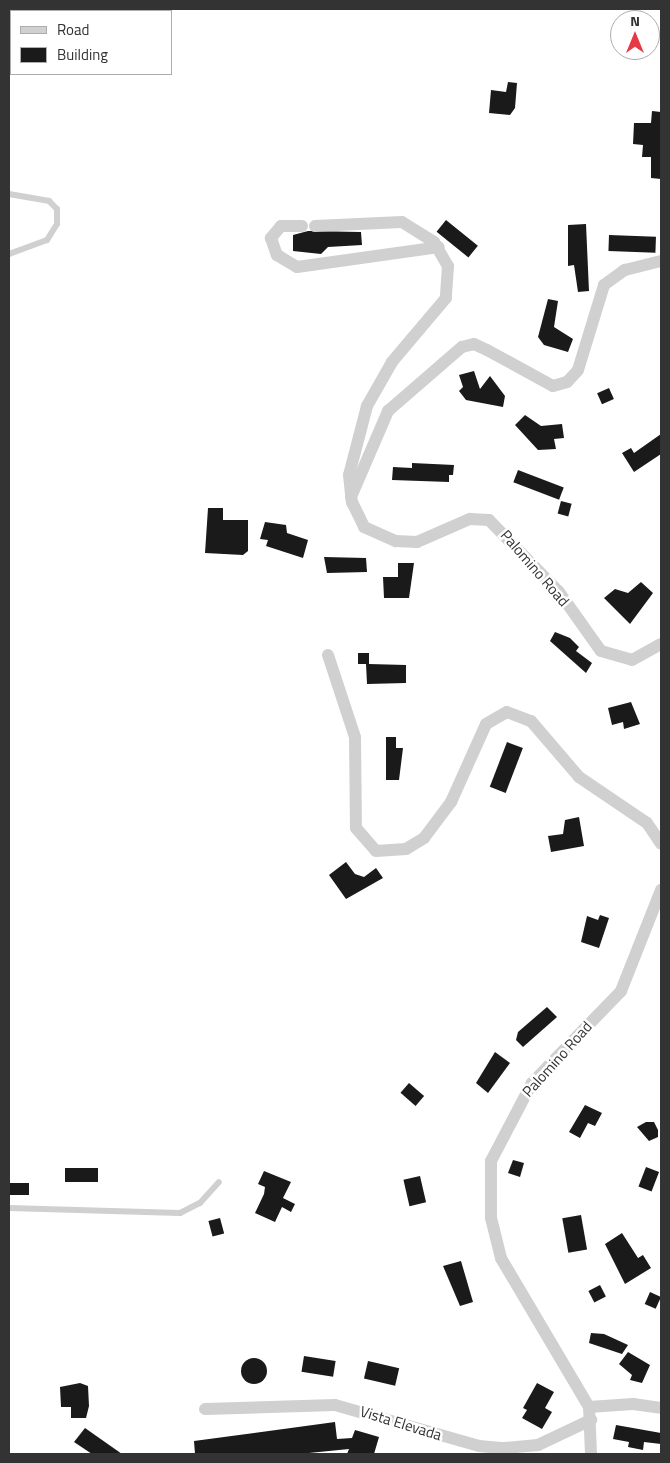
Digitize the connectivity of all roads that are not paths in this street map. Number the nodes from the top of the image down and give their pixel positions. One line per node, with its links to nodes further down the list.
1 (9, 194): 5 (lane)
2 (302, 226): 4 (street)
3 (315, 226): 4 (street)
4 (439, 247): 7 (street, Palomino Road)
5 (9, 254)
6 (661, 261): 7 (street)
7 (351, 497): 8 (street, Palomino Road)
8 (661, 644)
9 (328, 655): 10 (street)
10 (661, 844)
11 (661, 890): 14 (street, Palomino Road)
12 (219, 1182): 13 (lane)
13 (9, 1208)
14 (589, 1407): 15 (street); 17 (street, Palomino Road)
15 (661, 1408)
16 (205, 1409): 17 (street, Vista Elevada)
17 (591, 1420): 18 (street, Palomino Road)
18 (591, 1454)

